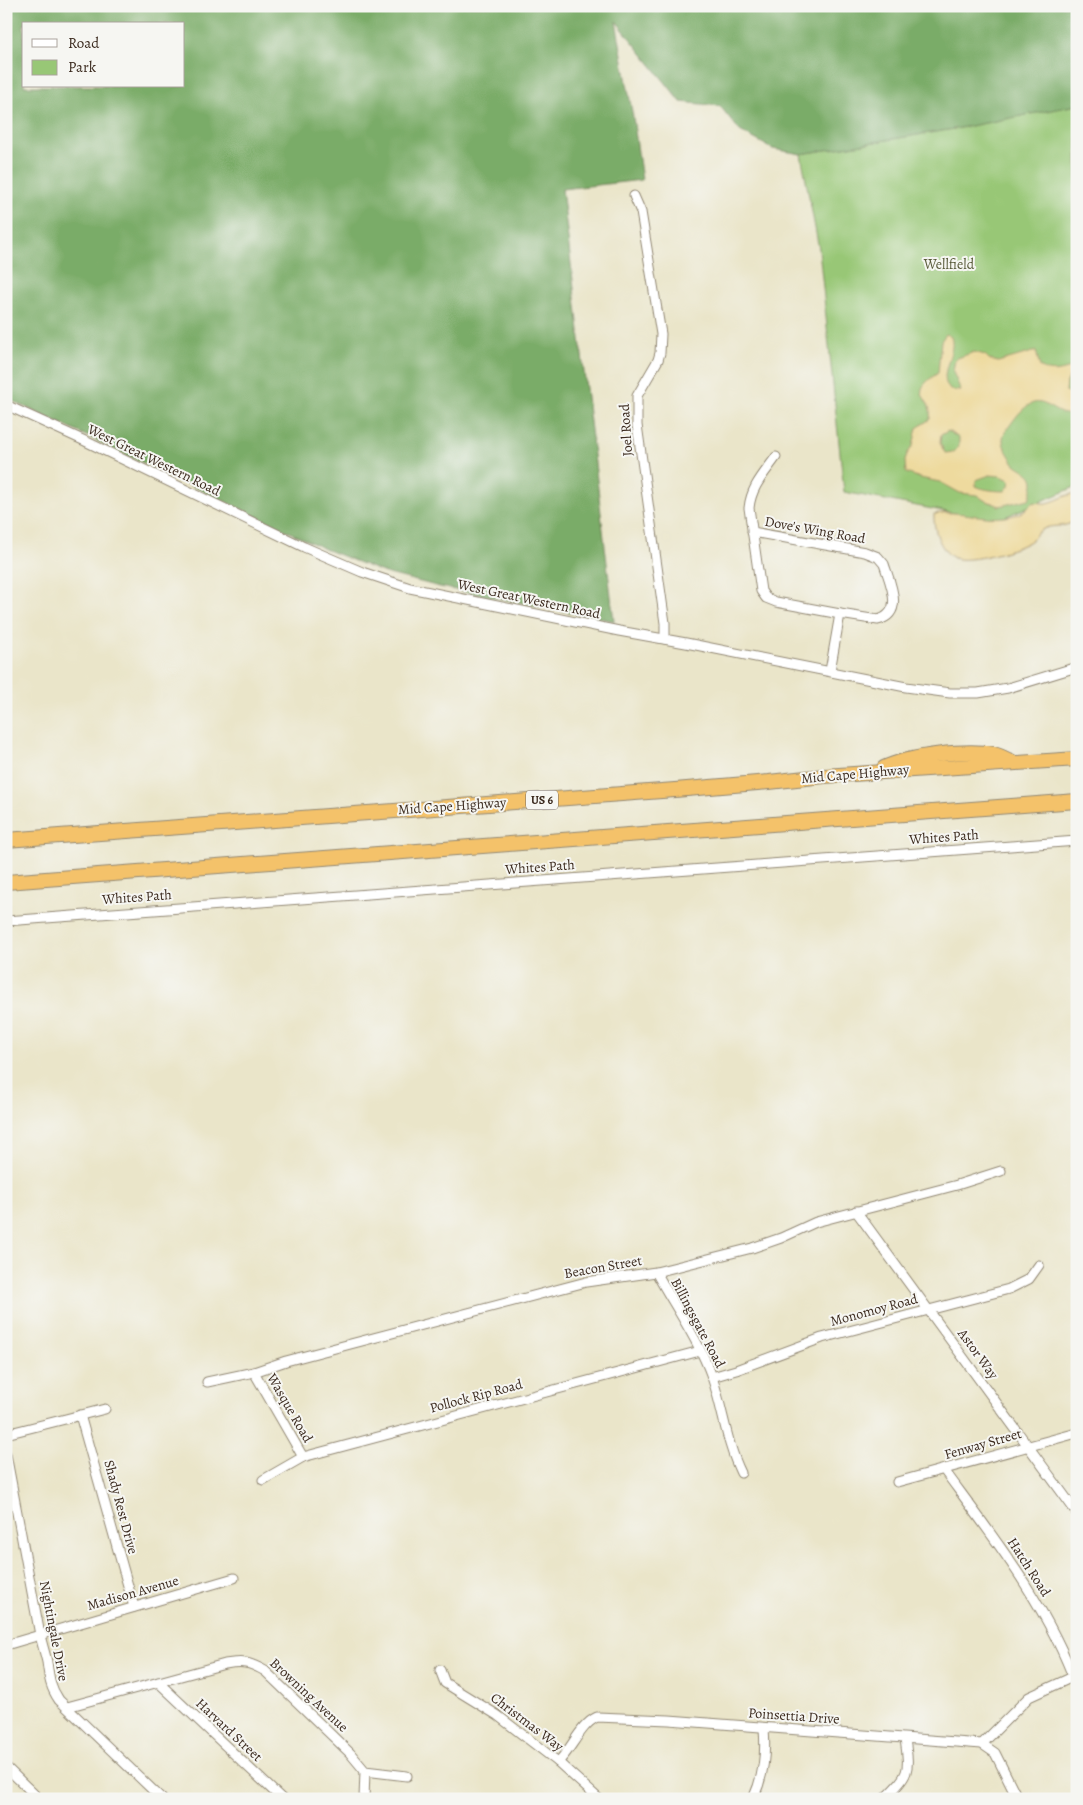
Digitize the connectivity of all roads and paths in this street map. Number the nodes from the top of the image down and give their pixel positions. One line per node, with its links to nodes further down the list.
1 (634, 196): 6 (street, Joel Road)
2 (6, 405): 6 (street, West Great Western Road)
3 (776, 457): 4 (street)
4 (752, 532): 5 (street); 5 (street, Dove's Wing Road)
5 (840, 614): 8 (street)
6 (665, 639): 8 (street, West Great Western Road)
7 (1077, 667): 8 (street, West Great Western Road)
8 (830, 671)
9 (1077, 759): 11 (highway, Mid Cape Highway / US 6)
10 (1077, 801): 13 (highway)
11 (6, 840)
12 (1077, 840): 14 (street, Whites Path)
13 (6, 882)
14 (6, 921)
15 (1001, 1171): 16 (street, Beacon Street)
16 (856, 1211): 18 (street, Beacon Street); 19 (street, Astor Way)
17 (1039, 1265): 19 (street, Monomoy Road)
18 (656, 1272): 20 (street, Billingsgate Road); 21 (street, Beacon Street)
19 (929, 1309): 22 (street, Monomoy Road); 28 (street, Astor Way)
20 (700, 1351): 22 (street, Billingsgate Road); 30 (street, Pollock Rip Road)
21 (254, 1372): 23 (street, Beacon Street); 30 (street, Wasque Road)
22 (712, 1377): 32 (street, Billingsgate Road)
23 (207, 1382)
24 (104, 1409): 25 (street)
25 (80, 1415): 27 (street); 37 (street, Shady Rest Drive)
26 (1077, 1433): 28 (street, Fenway Street)
27 (6, 1434)
28 (1028, 1446): 31 (street, Fenway Street); 35 (street, Astor Way)
29 (6, 1454): 38 (street, Nightingale Drive)
30 (303, 1458): 33 (street, Pollock Rip Road)
31 (944, 1470): 34 (street, Fenway Street); 41 (street, Hatch Road)
32 (741, 1473)
33 (264, 1480)
34 (897, 1482)
35 (1077, 1513)
36 (234, 1578): 37 (street, Madison Avenue)
37 (134, 1607): 38 (street, Madison Avenue)
38 (40, 1635): 39 (street, Madison Avenue); 44 (street, Nightingale Drive)
39 (6, 1645)
40 (440, 1670): 48 (street, Christmas Way)
41 (1075, 1676): 43 (street, Hatch Road); 47 (street)
42 (158, 1682): 44 (street, Browning Avenue); 50 (street, Browning Avenue); 54 (street, Harvard Street)
43 (1077, 1687)
44 (67, 1707): 53 (street, Nightingale Drive)
45 (764, 1728): 46 (street, Poinsettia Drive); 48 (street, Poinsettia Drive); 57 (street)
46 (905, 1739): 47 (street, Poinsettia Drive); 58 (street)
47 (982, 1744): 59 (street)
48 (558, 1762): 56 (street, Christmas Way)
49 (6, 1766): 52 (street)
50 (365, 1771): 51 (street); 55 (street)
51 (407, 1776)
52 (40, 1799)
53 (162, 1799)
54 (282, 1799)
55 (364, 1799)
56 (599, 1799)
57 (753, 1799)
58 (884, 1799)
59 (1018, 1799)

